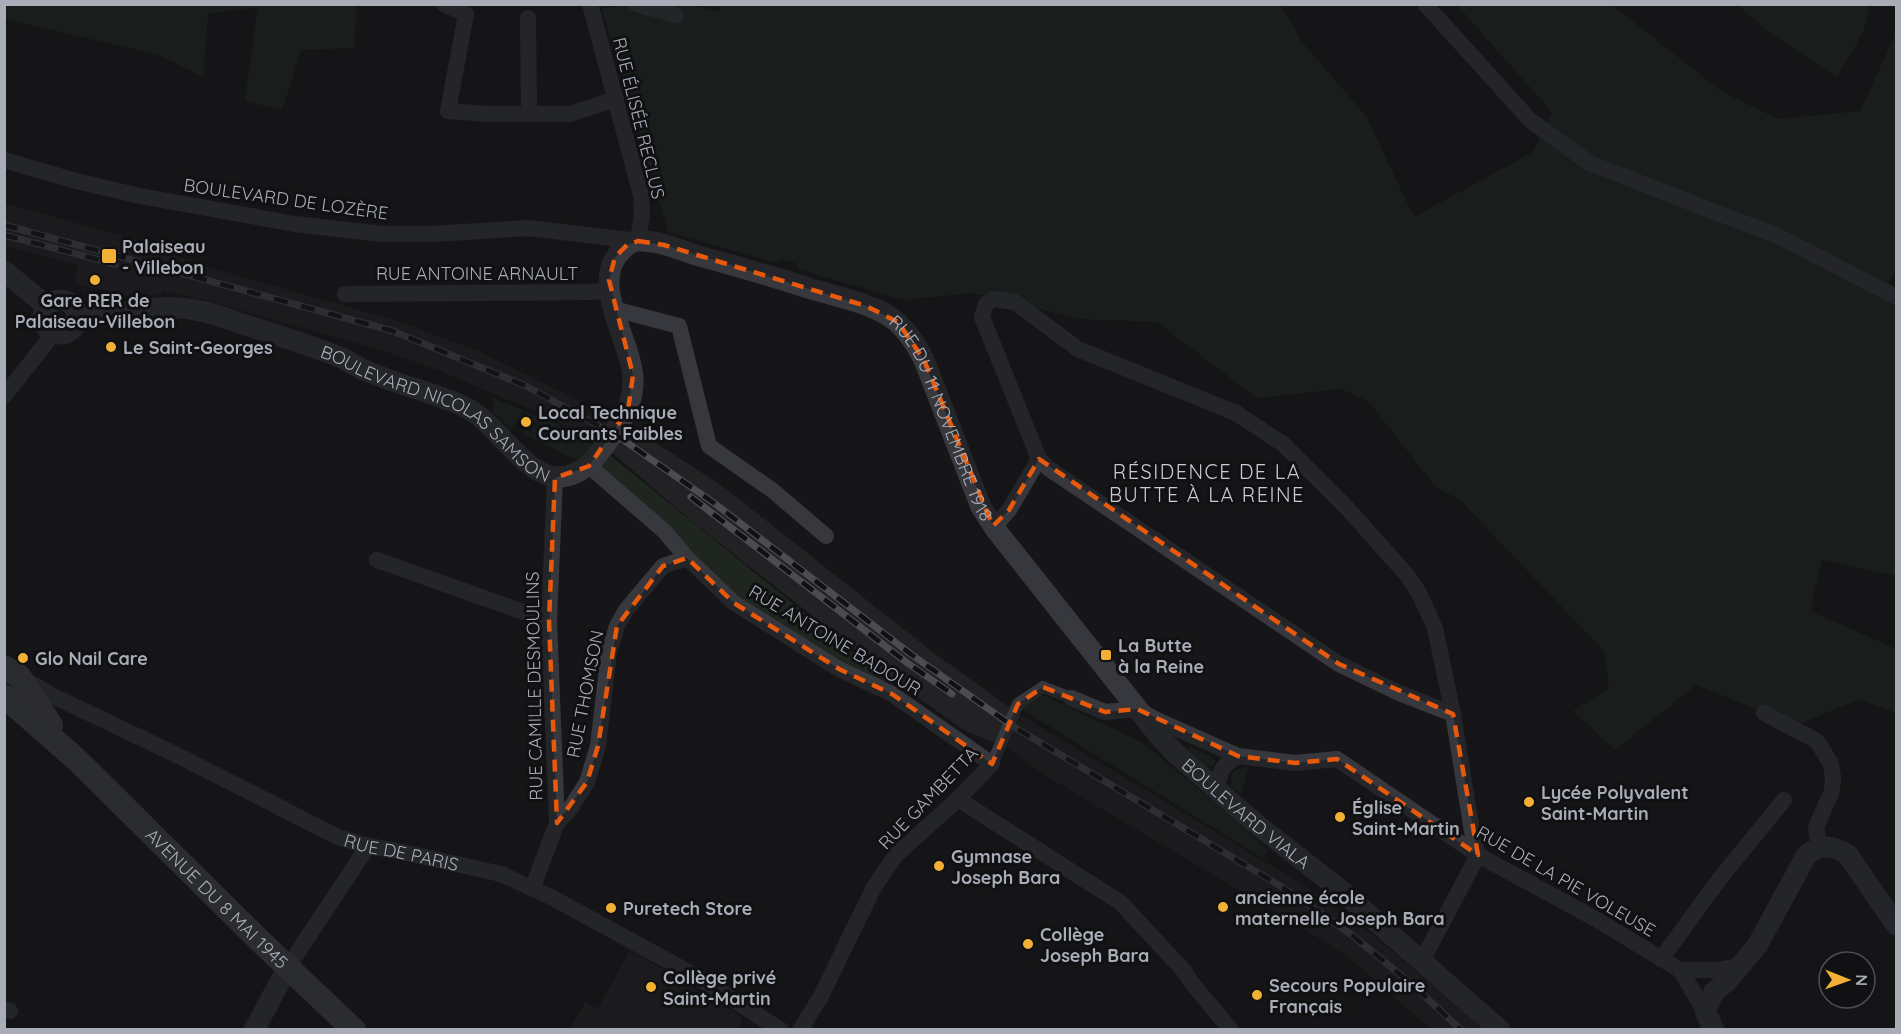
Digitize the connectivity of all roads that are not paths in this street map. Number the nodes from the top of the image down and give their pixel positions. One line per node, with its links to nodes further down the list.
1 (444, 4): 8 (street)
2 (590, 4): 7 (street, RUE ÉLISÉE RECLUS)
3 (636, 4): 5 (street)
4 (1425, 4): 13 (street)
5 (676, 15)
6 (528, 18): 8 (street)
7 (616, 99): 8 (street); 10 (street, RUE ÉLISÉE RECLUS)
8 (529, 113)
9 (4, 160): 10 (street, BOULEVARD DE LOZÈRE)
10 (638, 241): 14 (street); 22 (street, RUE DU 11 NOVEMBRE 1918)
11 (4, 271): 15 (street)
12 (345, 294): 14 (street, RUE ANTOINE ARNAULT)
13 (1896, 297)
14 (612, 299): 20 (street); 23 (street, RUE ANTOINE ARNAULT)
15 (47, 306): 16 (street); 17 (street)
16 (77, 318): 17 (street); 21 (street, BOULEVARD NICOLAS SAMSON)
17 (54, 333): 18 (street)
18 (4, 396)
19 (1039, 459): 22 (street); 32 (street); 32 (street)
20 (589, 466): 21 (street, BOULEVARD NICOLAS SAMSON); 24 (street, RUE ANTOINE BADOUR)
21 (555, 478): 26 (street, RUE CAMILLE DESMOULINS)
22 (996, 530): 30 (street, RUE DU 11 NOVEMBRE 1918)
23 (826, 536)
24 (687, 558): 35 (street, RUE ANTOINE BADOUR); 39 (street, RUE THOMSON)
25 (377, 560): 26 (street)
26 (549, 621): 39 (street, RUE CAMILLE DESMOULINS)
27 (12, 672): 34 (main road, RUE DE PARIS); 40 (street, RUE DE PARIS)
28 (4, 696): 34 (main road)
29 (1071, 698): 30 (street, RUE GAMBETTA); 35 (street, RUE GAMBETTA)
30 (1137, 709): 33 (street, RUE DE LA PIE VOLEUSE); 36 (street, BOULEVARD VIALA)
31 (1764, 713): 41 (street)
32 (1453, 714): 42 (street)
33 (1238, 756): 36 (street); 42 (street, RUE DE LA PIE VOLEUSE)
34 (75, 759): 48 (main road, AVENUE DU 8 MAI 1945)
35 (992, 764): 37 (street, RUE GAMBETTA)
36 (1216, 789): 46 (street, BOULEVARD VIALA)
37 (958, 798): 54 (street, RUE GAMBETTA); 55 (street)
38 (1784, 800): 45 (street)
39 (557, 823): 43 (street, RUE CAMILLE DESMOULINS)
40 (368, 846): 43 (street, RUE DE PARIS); 48 (street)
41 (1819, 847): 44 (street); 47 (street)
42 (1478, 855): 45 (street, RUE DE LA PIE VOLEUSE); 46 (street)
43 (532, 889): 53 (street, RUE DE PARIS)
44 (1896, 925)
45 (1661, 958): 49 (street, RUE DE LA PIE VOLEUSE)
46 (1422, 962): 56 (street, BOULEVARD VIALA)
47 (1739, 966): 49 (street); 50 (street)
48 (288, 967): 51 (street); 52 (main road, AVENUE DU 8 MAI 1945)
49 (1680, 970): 50 (street)
50 (1709, 1020)
51 (254, 1029)
52 (354, 1029)
53 (781, 1029)
54 (800, 1029)
55 (1231, 1029)
56 (1500, 1029)

